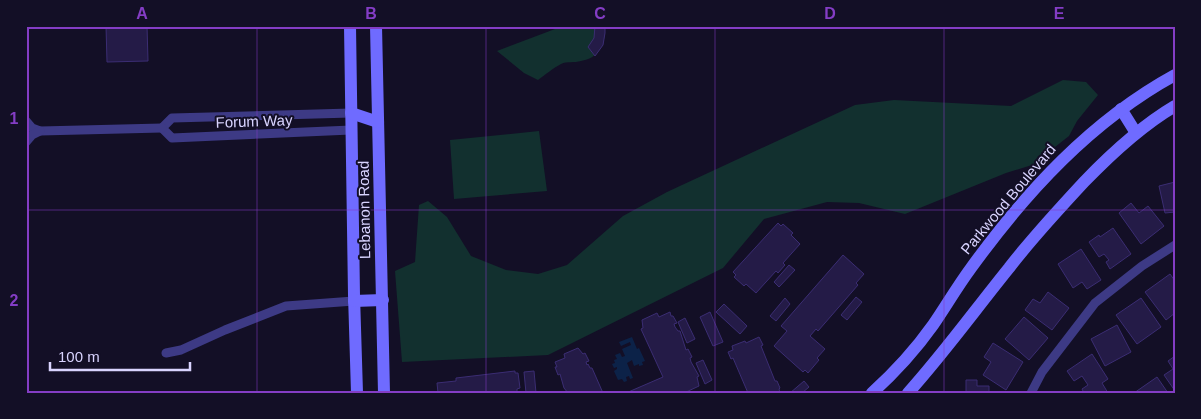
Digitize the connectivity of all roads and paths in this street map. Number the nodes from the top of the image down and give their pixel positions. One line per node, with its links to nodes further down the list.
1 (350, 26): 6 (main road, Lebanon Road)
2 (376, 26): 8 (main road, Lebanon Road)
3 (1175, 74): 5 (main road, Parkwood Boulevard)
4 (1175, 106): 12 (main road)
5 (1121, 109): 12 (main road); 18 (main road, Parkwood Boulevard)
6 (351, 113): 8 (main road); 9 (street, Forum Way); 10 (main road, Lebanon Road)
7 (26, 121): 11 (street)
8 (378, 122): 10 (main road); 15 (main road, Lebanon Road)
9 (162, 128): 10 (street, Forum Way); 11 (street, Forum Way)
10 (351, 130): 16 (main road, Lebanon Road)
11 (40, 131): 13 (street)
12 (1136, 133): 21 (main road)
13 (26, 142)
14 (1175, 245): 22 (street)
15 (382, 300): 16 (main road); 20 (main road, Lebanon Road)
16 (354, 301): 17 (street); 19 (main road, Lebanon Road)
17 (166, 353)
18 (874, 392)
19 (357, 393)
20 (384, 393)
21 (908, 393)
22 (1031, 393)

